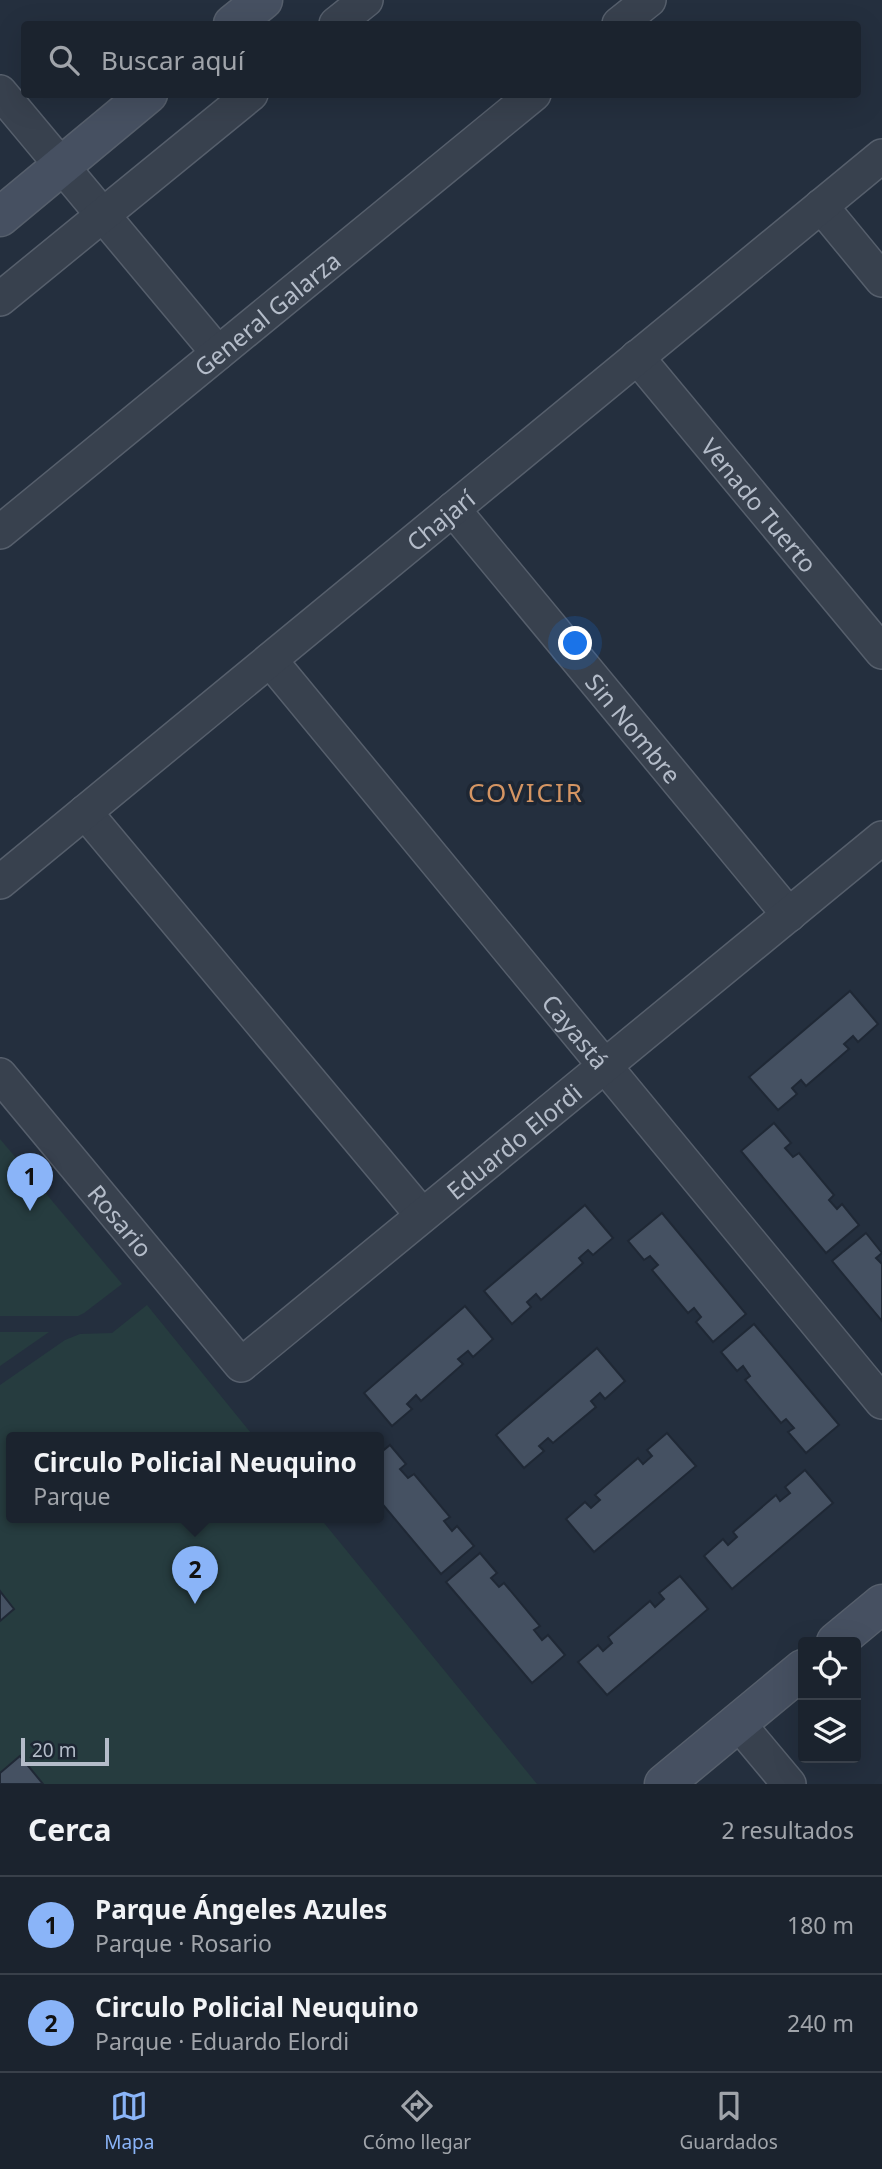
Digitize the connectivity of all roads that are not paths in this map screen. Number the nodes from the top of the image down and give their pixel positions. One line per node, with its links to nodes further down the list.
1 (263, 0): 4 (main road)
2 (366, 0): 5 (street)
3 (649, 0): 6 (street)
4 (237, 21)
5 (340, 21)
6 (623, 21)
7 (0, 92): 12 (street)
8 (143, 98): 12 (main road)
9 (246, 98): 15 (street)
10 (529, 98): 18 (street, General Galarza)
11 (882, 156): 13 (street, Chajarí)
12 (61, 166): 14 (main road); 15 (street)
13 (821, 206): 16 (street); 19 (street, Chajarí)
14 (0, 216)
15 (102, 216): 17 (street); 18 (street)
16 (882, 280)
17 (0, 299)
18 (218, 353): 21 (street, General Galarza)
19 (637, 357): 20 (street, Chajarí); 22 (street, Venado Tuerto)
20 (453, 509): 23 (street, Chajarí); 27 (street, Sin Nombre)
21 (0, 532)
22 (882, 652)
23 (270, 660): 24 (street, Chajarí); 28 (street, Cayastá)
24 (85, 812): 26 (street, Chajarí); 30 (street)
25 (882, 838): 27 (street, Eduardo Elordi)
26 (0, 882)
27 (789, 915): 28 (street, Eduardo Elordi)
28 (605, 1066): 30 (street, Eduardo Elordi); 32 (street, Cayastá)
29 (0, 1075): 31 (street, Rosario)
30 (422, 1216): 31 (street, Eduardo Elordi)
31 (241, 1365)
32 (882, 1402)
33 (882, 1604): 34 (main road)
34 (842, 1637)
35 (798, 1673): 36 (main road)
36 (738, 1723): 37 (main road); 38 (street)
37 (664, 1784)
38 (789, 1784)

